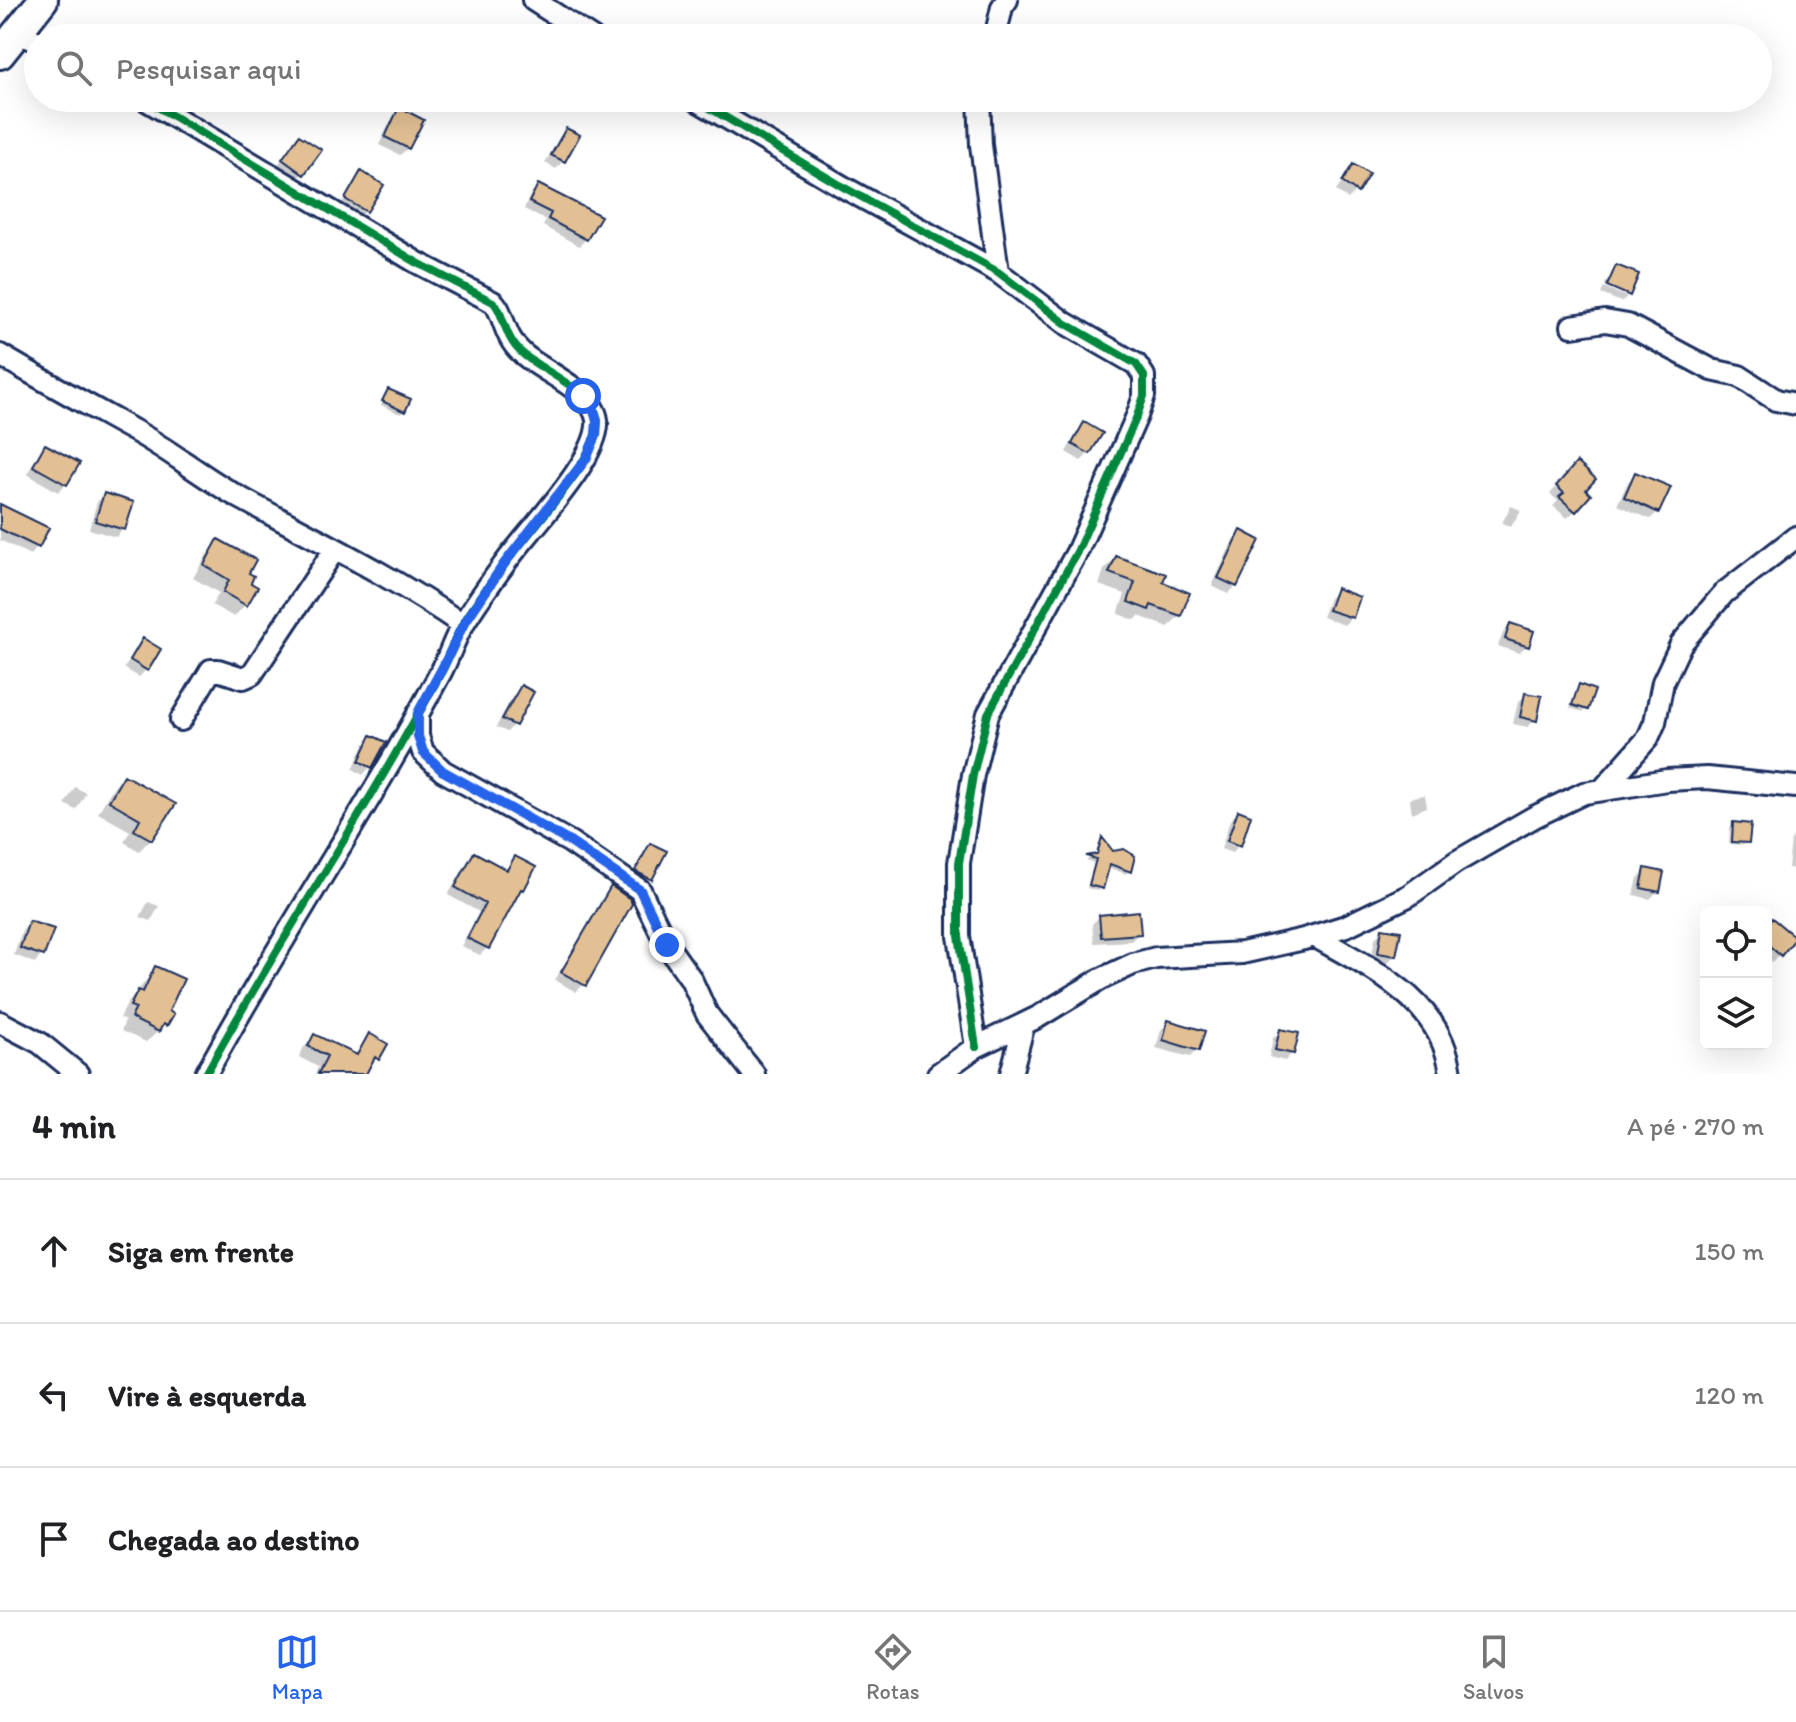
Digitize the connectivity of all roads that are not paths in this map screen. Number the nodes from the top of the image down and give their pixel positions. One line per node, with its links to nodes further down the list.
1 (43, 0): 4 (street)
2 (533, 0): 5 (street)
3 (1007, 0): 6 (street)
4 (29, 24)
5 (570, 24)
6 (998, 24)
7 (166, 112): 16 (street)
8 (717, 112): 10 (street)
9 (980, 112): 10 (street)
10 (998, 272): 24 (street)
11 (1572, 326): 13 (street)
12 (0, 355): 15 (street)
13 (1796, 404)
14 (1796, 537): 20 (street)
15 (335, 549): 16 (street); 18 (street)
16 (463, 625): 17 (street)
17 (418, 713): 26 (street); 27 (street)
18 (181, 720)
19 (1796, 787): 20 (street)
20 (1604, 788): 21 (street)
21 (1314, 936): 23 (street); 30 (street)
22 (0, 1022): 25 (street)
23 (1024, 1024): 24 (street); 29 (street)
24 (976, 1047): 28 (street)
25 (78, 1074)
26 (206, 1074)
27 (754, 1074)
28 (938, 1074)
29 (1011, 1074)
30 (1451, 1074)

